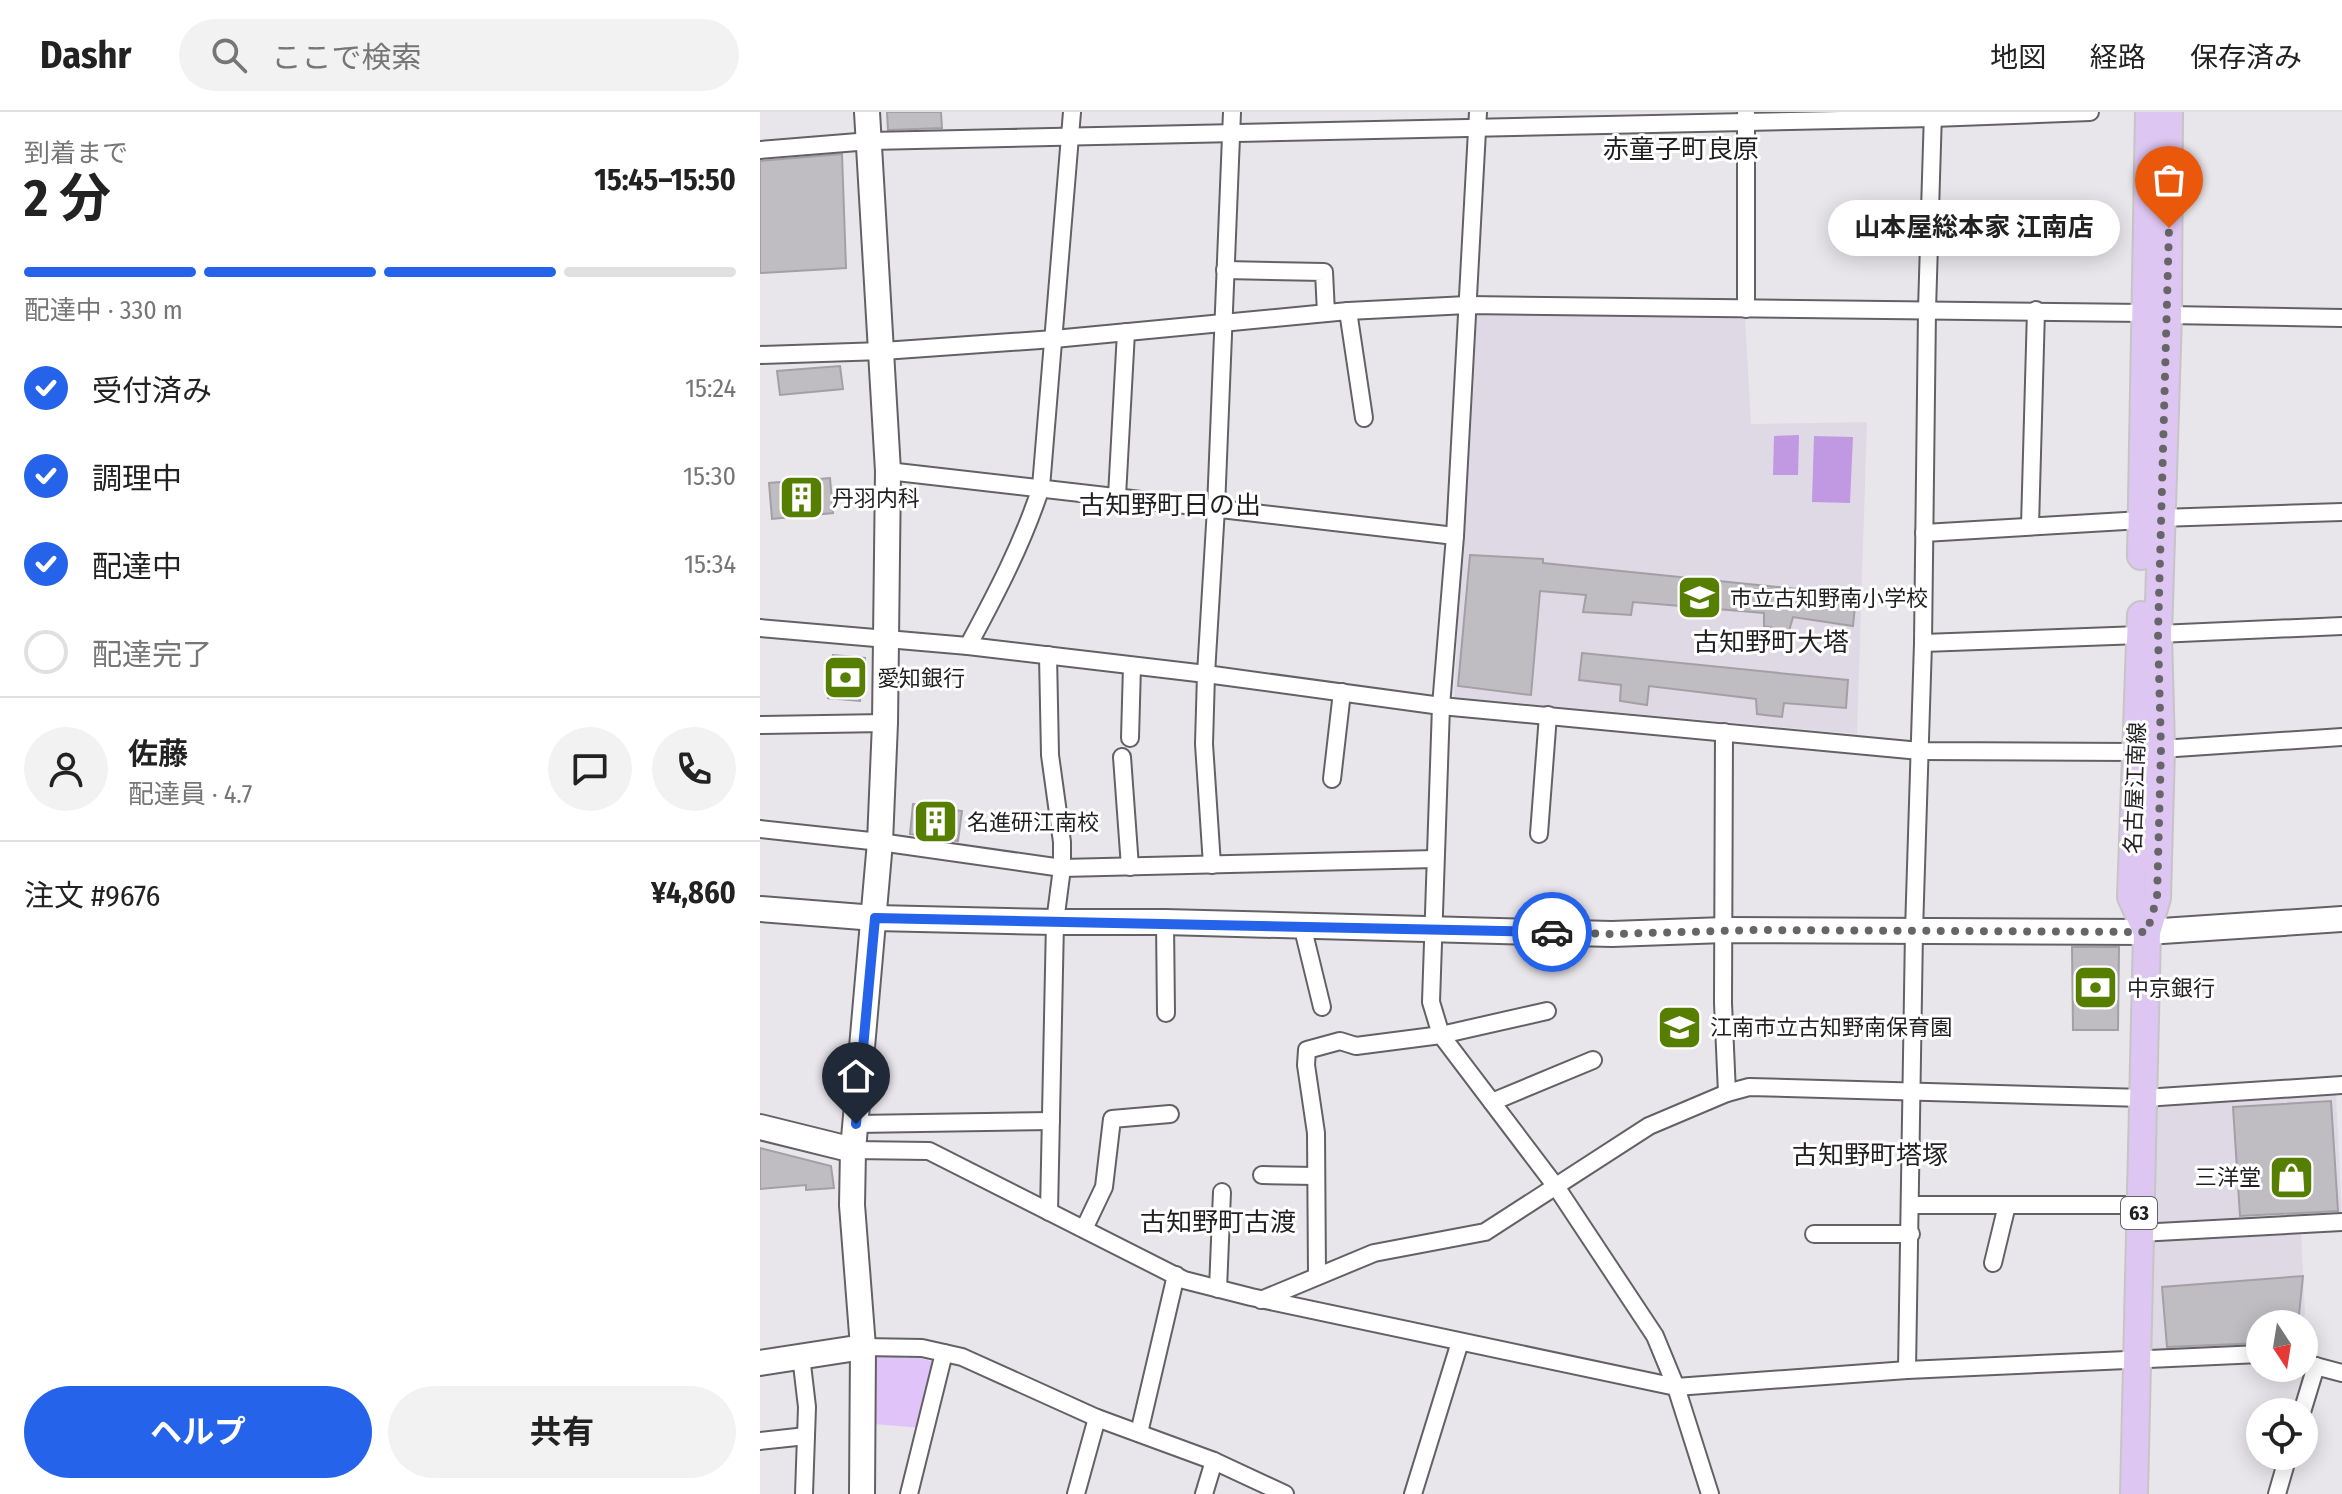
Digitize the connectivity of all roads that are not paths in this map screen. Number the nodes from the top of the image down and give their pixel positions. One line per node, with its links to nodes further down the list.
1 (867, 112): 12 (main road)
2 (1072, 112): 11 (street)
3 (1232, 112): 10 (street)
4 (2090, 112): 7 (street)
5 (2149, 112): 21 (main road, 名古屋江南線 / 63)
6 (2169, 112): 21 (main road, 名古屋江南線 / 63)
7 (1933, 115): 8 (street); 17 (street)
8 (1746, 117): 9 (street); 16 (street)
9 (1477, 120): 10 (street); 15 (street)
10 (1231, 132): 11 (street); 14 (street)
11 (1070, 136): 12 (street); 25 (street)
12 (870, 141): 13 (street); 26 (main road)
13 (760, 150)
14 (1225, 270): 20 (street); 23 (street)
15 (1467, 305): 16 (street); 19 (street); 37 (street)
16 (1746, 309): 17 (street)
17 (1927, 310): 18 (street); 36 (street)
18 (2036, 310): 21 (street); 35 (street)
19 (1348, 311): 20 (street); 28 (street)
20 (1326, 313): 23 (street)
21 (2156, 314): 22 (street); 34 (main road, 名古屋江南線 / 63)
22 (2342, 318)
23 (1223, 323): 24 (street); 32 (street)
24 (1126, 332): 25 (street); 31 (street)
25 (1054, 339): 26 (street); 30 (street)
26 (883, 351): 27 (street); 29 (main road)
27 (760, 355)
28 (1364, 418)
29 (888, 471): 30 (street); 41 (main road)
30 (1041, 487): 31 (street); 43 (street)
31 (1117, 496): 32 (street)
32 (1216, 508): 37 (street); 46 (street)
33 (2342, 512): 34 (street)
34 (2151, 519): 35 (street); 40 (main road, 名古屋江南線 / 63)
35 (2030, 526): 36 (street)
36 (1924, 533): 42 (street)
37 (1455, 536): 48 (street)
38 (2342, 626): 40 (street)
39 (760, 628): 41 (street)
40 (2149, 634): 42 (street); 55 (main road, 名古屋江南線 / 63)
41 (886, 637): 43 (street); 50 (main road)
42 (1923, 643): 56 (street)
43 (968, 646): 44 (street)
44 (1048, 655): 45 (street); 65 (street)
45 (1132, 666): 46 (street); 54 (street)
46 (1206, 674): 47 (street); 63 (street)
47 (1342, 692): 48 (street); 58 (street)
48 (1441, 706): 49 (street); 62 (street)
49 (1548, 715): 52 (street); 60 (street)
50 (885, 723): 51 (street); 61 (main road)
51 (760, 725)
52 (1724, 732): 56 (street); 73 (street)
53 (2342, 737): 55 (street)
54 (1130, 738)
55 (2148, 750): 56 (street); 75 (main road, 名古屋江南線 / 63)
56 (1920, 751): 74 (street)
57 (1122, 757): 64 (street)
58 (1332, 779)
59 (760, 829): 61 (street)
60 (1539, 834)
61 (880, 842): 65 (street); 67 (main road)
62 (1435, 859): 63 (street); 72 (street)
63 (1212, 865): 64 (street)
64 (1130, 867): 65 (street)
65 (1062, 868): 69 (street)
66 (760, 909): 67 (main road)
67 (875, 918): 69 (main road); 88 (main road)
68 (2342, 919): 75 (main road)
69 (1055, 922): 70 (main road); 87 (street)
70 (1165, 922): 71 (main road); 78 (street)
71 (1302, 925): 72 (main road); 76 (street)
72 (1433, 928): 73 (main road); 79 (street)
73 (1725, 930): 74 (main road); 83 (street)
74 (1914, 931): 75 (main road); 82 (street)
75 (2147, 932): 84 (main road, 名古屋江南線 / 63)
76 (1322, 1007)
77 (1547, 1011): 79 (street)
78 (1166, 1013)
79 (1441, 1035): 85 (street); 92 (street)
80 (1593, 1060): 85 (street)
81 (2342, 1085): 84 (street)
82 (1912, 1092): 83 (street); 84 (street); 95 (street)
83 (1727, 1093): 93 (street)
84 (2144, 1098): 97 (main road, 名古屋江南線 / 63)
85 (1492, 1102): 93 (street)
86 (1170, 1114): 100 (street)
87 (1051, 1121): 88 (street); 98 (street)
88 (856, 1124): 90 (main road)
89 (760, 1127): 90 (main road)
90 (853, 1150): 98 (street); 110 (main road)
91 (1262, 1175): 92 (street)
92 (1315, 1176): 106 (street)
93 (1557, 1188): 106 (street); 119 (street)
94 (1222, 1192): 107 (street)
95 (1911, 1205): 96 (street); 103 (street)
96 (2007, 1205): 97 (street); 104 (street)
97 (2140, 1205): 101 (main road, 名古屋江南線 / 63)
98 (1049, 1212): 100 (street)
99 (2342, 1222): 101 (street)
100 (1084, 1229): 105 (street)
101 (2139, 1233): 114 (main road, 名古屋江南線 / 63)
102 (1814, 1234): 103 (street)
103 (1911, 1234): 117 (street)
104 (1993, 1263)
105 (1176, 1275): 107 (street); 121 (street)
106 (1317, 1275): 108 (street)
107 (1218, 1289): 108 (street)
108 (1261, 1300): 109 (street)
109 (1460, 1342): 119 (street); 132 (street)
110 (863, 1347): 111 (street); 113 (main road); 127 (main road)
111 (944, 1353): 120 (street); 128 (street)
112 (2246, 1354): 114 (street)
113 (801, 1356): 115 (main road); 122 (street)
114 (2138, 1358): 117 (street); 134 (main road, 名古屋江南線 / 63)
115 (760, 1363)
116 (2318, 1367): 118 (street)
117 (1907, 1370): 119 (street)
118 (2342, 1373)
119 (1676, 1387): 133 (street)
120 (1097, 1418): 121 (street); 129 (street)
121 (1139, 1433): 124 (street)
122 (806, 1436): 123 (street); 126 (street)
123 (760, 1441)
124 (1214, 1461): 130 (street); 131 (street)
125 (2284, 1470): 135 (street)
126 (804, 1494)
127 (862, 1494)
128 (909, 1494)
129 (1076, 1494)
130 (1204, 1494)
131 (1285, 1494)
132 (1413, 1494)
133 (1710, 1494)
134 (2134, 1494)
135 (2277, 1494)

